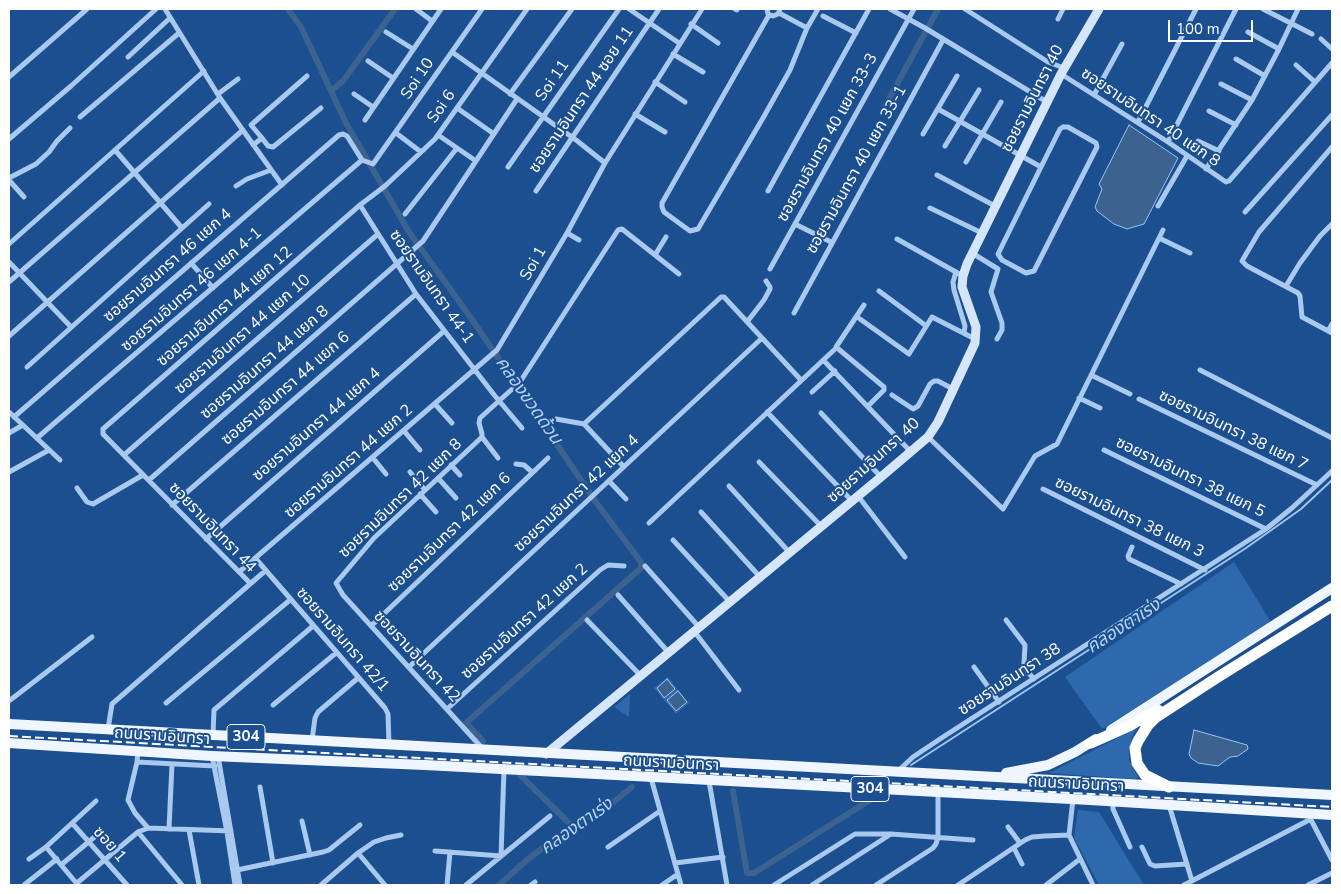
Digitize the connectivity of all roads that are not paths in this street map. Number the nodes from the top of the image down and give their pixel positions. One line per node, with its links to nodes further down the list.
1 (87, 9): 63 (street)
2 (156, 9): 102 (street)
3 (165, 9): 28 (street)
4 (416, 9): 31 (street)
5 (441, 9): 31 (street)
6 (482, 9): 49 (street, Soi 10)
7 (527, 9): 59 (street, Soi 6)
8 (572, 9): 71 (street)
9 (619, 9): 87 (street, Soi 11)
10 (629, 9): 32 (street)
11 (659, 9): 32 (street, ซอยรามอินทรา 44 ซอย 11)
12 (702, 9): 34 (street, Soi 1)
13 (767, 9): 26 (street)
14 (818, 9): 35 (street)
15 (870, 9): 39 (street)
16 (890, 9): 29 (street)
17 (914, 9): 29 (street, ซอยรามอินทรา 40 แยก 33-3)
18 (965, 9): 57 (street, ซอยรามอินทรา 40 แยก 8)
19 (1063, 9): 30 (street)
20 (1099, 9): 57 (street, ซอยรามอินทรา 40)
21 (1196, 9): 90 (street)
22 (1236, 9): 104 (street)
23 (1263, 9): 33 (street)
24 (1298, 9): 33 (street)
25 (779, 11): 26 (street); 35 (street)
26 (769, 15): 35 (street)
27 (823, 16): 39 (street)
28 (170, 18): 38 (street); 51 (street)
29 (908, 19): 41 (street); 138 (street, ซอยรามอินทรา 40 แยก 33-3)
30 (1058, 19)
31 (432, 21): 46 (street)
32 (649, 23): 43 (street); 100 (street, ซอยรามอินทรา 44 ซอย 11)
33 (1292, 23): 40 (street); 47 (street)
34 (692, 24): 43 (street, Soi 1); 44 (street)
35 (807, 28)
36 (386, 32): 46 (street)
37 (1248, 32): 47 (street)
38 (179, 33): 56 (street); 86 (street)
39 (856, 33): 128 (street)
40 (1312, 34)
41 (943, 40): 78 (street); 149 (street, ซอยรามอินทรา 40 แยก 33-1)
42 (1321, 40): 48 (street)
43 (679, 43): 50 (street, Soi 1)
44 (718, 43)
45 (1122, 44): 72 (street)
46 (413, 49): 65 (street)
47 (1279, 49): 62 (street)
48 (1332, 49)
49 (452, 52): 59 (street); 95 (street, Soi 10)
50 (673, 54): 58 (street); 66 (street, Soi 1)
51 (128, 57)
52 (1236, 59): 62 (street)
53 (368, 61): 65 (street)
54 (1332, 63): 67 (street)
55 (1296, 65): 67 (street)
56 (204, 71): 73 (street); 109 (street)
57 (1063, 71): 72 (street, ซอยรามอินทรา 40 แยก 8); 78 (street, ซอยรามอินทรา 40)
58 (703, 72)
59 (481, 73): 71 (street); 81 (street, Soi 6)
60 (307, 76): 101 (street)
61 (957, 76): 82 (street)
62 (1265, 76): 75 (street)
63 (9, 77)
64 (238, 78): 73 (street)
65 (393, 78): 79 (street)
66 (655, 82): 76 (street); 84 (street, Soi 1)
67 (1315, 82): 120 (street, ซอยรามอินทรา 40 แยก 8)
68 (1221, 84): 75 (street)
69 (979, 90): 89 (street)
70 (354, 94): 79 (street)
71 (510, 94): 74 (street)
72 (1094, 95): 90 (street, ซอยรามอินทรา 40 แยก 8)
73 (219, 96): 93 (street); 122 (street)
74 (517, 99): 87 (street); 97 (street, ซอยรามอินทรา 44 แยก 8)
75 (1252, 100): 91 (street)
76 (685, 102)
77 (1001, 102): 96 (street)
78 (1047, 102): 112 (street, ซอยรามอินทรา 40)
79 (373, 107): 88 (street)
80 (320, 108): 101 (street)
81 (456, 108): 97 (street); 99 (street, Soi 6)
82 (938, 109): 89 (street); 98 (street)
83 (1209, 111): 91 (street)
84 (635, 114): 94 (street); 117 (street, Soi 1)
85 (1332, 115): 136 (street)
86 (80, 117)
87 (543, 117): 100 (street); 119 (street, Soi 11)
88 (365, 120)
89 (960, 121): 96 (street); 106 (street)
90 (1138, 122): 104 (street, ซอยรามอินทรา 40 แยก 8)
91 (1236, 124): 110 (street)
92 (70, 128): 124 (street)
93 (243, 130): 105 (street); 130 (street)
94 (665, 132)
95 (396, 133): 111 (street); 114 (street, Soi 10)
96 (982, 133): 112 (street); 116 (street)
97 (494, 134): 115 (street, ซอยรามอินทรา 44 แยก 8)
98 (923, 134)
99 (438, 135): 108 (street); 111 (street, Soi 6)
100 (572, 137): 117 (street); 127 (street, ซอยรามอินทรา 44 ซอย 11)
101 (262, 138): 105 (street)
102 (9, 139)
103 (1198, 141): 110 (street)
104 (1168, 142): 113 (street, ซอยรามอินทรา 40 แยก 8)
105 (253, 145): 121 (street)
106 (945, 146)
107 (1332, 147): 163 (street)
108 (457, 148): 115 (street); 137 (street)
109 (115, 150): 122 (street); 150 (street)
110 (1219, 151): 120 (street)
111 (421, 152): 132 (street, Soi 6)
112 (1021, 155): 118 (street); 133 (street, ซอยรามอินทรา 40)
113 (1187, 156): 120 (street, ซอยรามอินทรา 40 แยก 8); 134 (street)
114 (362, 160): 125 (street, ซอยรามอินทรา 46 แยก 4); 164 (street, ซอยรามอินทรา 46 แยก 4-1)
115 (476, 161): 156 (street, ซอยรามอินทรา 44 แยก 8)
116 (966, 162)
117 (605, 163): 142 (street, Soi 1)
118 (1041, 166): 118 (street)
119 (508, 168)
120 (1206, 169)
121 (271, 170): 125 (street); 126 (street)
122 (134, 172): 130 (street); 158 (street)
123 (937, 175): 133 (street)
124 (9, 179): 129 (street)
125 (282, 185): 155 (street, ซอยรามอินทรา 46 แยก 4)
126 (236, 186)
127 (536, 191)
128 (768, 191)
129 (24, 198)
130 (160, 203): 140 (street); 167 (street)
131 (209, 204): 140 (street)
132 (360, 205): 143 (street, ซอยรามอินทรา 44-1); 208 (street, ซอยรามอินทรา 44 แยก 12)
133 (995, 206): 144 (street, ซอยรามอินทรา 40)
134 (1158, 206)
135 (930, 208): 144 (street)
136 (1245, 212)
137 (405, 214)
138 (795, 224): 149 (street); 157 (street, ซอยรามอินทรา 40 แยก 33-3)
139 (1332, 224): 163 (street)
140 (182, 228): 174 (street)
141 (1163, 230): 146 (street)
142 (567, 232): 148 (street); 185 (street, Soi 1)
143 (378, 234): 156 (street, ซอยรามอินทรา 44-1); 220 (street, ซอยรามอินทรา 44 แยก 10)
144 (982, 234): 151 (street, ซอยรามอินทรา 40)
145 (666, 237): 153 (street)
146 (1159, 238): 152 (street); 188 (street)
147 (897, 239): 160 (street)
148 (579, 240)
149 (831, 242): 169 (street, ซอยรามอินทรา 40 แยก 33-1)
150 (9, 244)
151 (972, 253): 160 (street, ซอยรามอินทรา 40); 181 (street)
152 (1190, 253)
153 (655, 255): 159 (street); 196 (street, ซอยรามอินทรา 42 แยก 8)
154 (9, 262): 158 (street)
155 (191, 263): 164 (street); 203 (street, ซอยรามอินทรา 46 แยก 4)
156 (398, 264): 166 (street, ซอยรามอินทรา 44-1); 238 (street, ซอยรามอินทรา 44 แยก 8)
157 (770, 269)
158 (19, 273): 162 (street); 167 (street)
159 (679, 274)
160 (959, 274): 177 (street); 180 (street, ซอยรามอินทรา 40)
161 (766, 281): 171 (street)
162 (9, 282)
163 (1286, 286): 176 (street)
164 (212, 288): 213 (street, ซอยรามอินทรา 46 แยก 4-1)
165 (879, 291): 173 (street)
166 (416, 294): 175 (street, ซอยรามอินทรา 44-1); 249 (street, ซอยรามอินทรา 44 แยก 6)
167 (47, 302): 174 (street); 178 (street)
168 (864, 305): 198 (street)
169 (794, 313)
170 (860, 319): 173 (street)
171 (747, 322): 179 (street); 206 (street)
172 (1332, 324): 176 (street)
173 (925, 325): 177 (street)
174 (71, 327): 184 (street)
175 (444, 331): 185 (street, ซอยรามอินทรา 44-1); 255 (street, ซอยรามอินทรา 44 แยก 4)
176 (1330, 332)
177 (964, 333): 180 (street)
178 (9, 336)
179 (762, 338): 189 (street); 228 (street, ซอยรามอินทรา 42 แยก 4)
180 (976, 339): 190 (street, ซอยรามอินทรา 40)
181 (998, 339)
182 (834, 350): 189 (street)
183 (826, 363): 187 (street)
184 (27, 367)
185 (474, 370): 196 (street, ซอยรามอินทรา 44-1); 197 (street, ซอยรามอินทรา 44 แยก 2)
186 (1200, 370): 215 (street)
187 (836, 371): 191 (street); 198 (street)
188 (1091, 375): 192 (street); 194 (street)
189 (801, 380): 201 (street)
190 (953, 389): 193 (street); 212 (street, ซอยรามอินทรา 40)
191 (812, 392)
192 (1130, 394)
193 (892, 395)
194 (1079, 398): 199 (street); 212 (street)
195 (1139, 399): 240 (street, ซอยรามอินทรา 38 แยก 7)
196 (499, 401): 209 (street, ซอยรามอินทรา 44-1); 214 (street, ซอยรามอินทรา 42 แยก 8)
197 (435, 404): 205 (street); 210 (street, ซอยรามอินทรา 44 แยก 2)
198 (868, 406): 219 (street)
199 (1100, 408)
200 (9, 412): 203 (street)
201 (767, 412): 248 (street); 252 (street)
202 (821, 413): 236 (street)
203 (14, 417): 207 (street)
204 (556, 419): 206 (street)
205 (452, 424)
206 (584, 424): 228 (street)
207 (22, 425): 211 (street); 213 (street)
208 (105, 427): 220 (street, ซอยรามอินทรา 44)
209 (522, 428)
210 (404, 431): 217 (street); 221 (street, ซอยรามอินทรา 44 แยก 2)
211 (9, 433)
212 (928, 437): 219 (street, ซอยรามอินทรา 40)
213 (37, 438): 216 (street)
214 (482, 438): 222 (street, ซอยรามอินทรา 42 แยก 8); 227 (street, ซอยรามอินทรา 42 แยก 8)
215 (1332, 438)
216 (49, 450): 224 (street); 229 (street)
217 (420, 450)
218 (1104, 450): 254 (street, ซอยรามอินทรา 38 แยก 5)
219 (911, 452): 236 (street, ซอยรามอินทรา 40)
220 (124, 455): 234 (street, ซอยรามอินทรา 44)
221 (372, 458): 233 (street); 260 (street, ซอยรามอินทรา 44 แยก 2)
222 (498, 458)
223 (548, 458): 231 (street, ซอยรามอินทรา 42 แยก 6)
224 (60, 460)
225 (759, 462): 253 (street)
226 (516, 464): 231 (street)
227 (451, 465): 235 (street); 237 (street, ซอยรามอินทรา 42 แยก 8)
228 (624, 467): 239 (street, ซอยรามอินทรา 42 แยก 4)
229 (9, 472)
230 (410, 472): 244 (street)
231 (532, 472): 279 (street, ซอยรามอินทรา 42 แยก 6)
232 (1332, 472): 240 (street, ซอยรามอินทรา 38)
233 (386, 474)
234 (143, 475): 238 (street, ซอยรามอินทรา 44); 242 (street)
235 (460, 475)
236 (881, 477): 248 (street, ซอยรามอินทรา 40)
237 (438, 478): 244 (street, ซอยรามอินทรา 42 แยก 8); 246 (street)
238 (149, 480): 249 (street, ซอยรามอินทรา 44)
239 (609, 481): 247 (street); 285 (street, ซอยรามอินทรา 42 แยก 4)
240 (1317, 485): 254 (street, ซอยรามอินทรา 38)
241 (729, 486): 258 (street)
242 (77, 488)
243 (1043, 489): 263 (street, ซอยรามอินทรา 38 แยก 3)
244 (425, 490): 245 (street, ซอยรามอินทรา 42 แยก 8)
245 (420, 494): 250 (street); 267 (street, ซอยรามอินทรา 42 แยก 8)
246 (456, 498)
247 (626, 499)
248 (855, 499): 253 (street, ซอยรามอินทรา 40); 259 (street)
249 (172, 505): 255 (street, ซอยรามอินทรา 44)
250 (436, 512)
251 (701, 512): 266 (street)
252 (649, 523)
253 (822, 526): 258 (street, ซอยรามอินทรา 40)
254 (1266, 529): 263 (street, ซอยรามอินทรา 38)
255 (206, 539): 265 (street, ซอยรามอินทรา 44)
256 (673, 540): 274 (street)
257 (1132, 548): 269 (street)
258 (790, 553): 266 (street, ซอยรามอินทรา 40)
259 (905, 557)
260 (256, 559): 264 (street, ซอยรามอินทรา 42/1); 265 (street, ซอยรามอินทรา 44 แยก 2)
261 (624, 566): 295 (street, ซอยรามอินทรา 42 แยก 2)
262 (645, 566): 280 (street)
263 (1205, 570): 269 (street, ซอยรามอินทรา 38)
264 (265, 571): 268 (street); 273 (street, ซอยรามอินทรา 42/1)
265 (239, 572): 268 (street, ซอยรามอินทรา 44)
266 (760, 577): 274 (street, ซอยรามอินทรา 40)
267 (339, 579): 279 (street, ซอยรามอินทรา 42)
268 (250, 583): 297 (street, ซอยรามอินทรา 44)
269 (1181, 584): 289 (street, ซอยรามอินทรา 38)
270 (1332, 588): 284 (main road)
271 (618, 595): 283 (street)
272 (1332, 599): 284 (highway)
273 (290, 600): 278 (street, ซอยรามอินทรา 42/1); 293 (street)
274 (730, 602): 280 (street, ซอยรามอินทรา 40)
275 (1332, 606): 318 (highway)
276 (588, 620): 287 (street)
277 (1006, 620): 289 (street)
278 (312, 626): 282 (street, ซอยรามอินทรา 42/1); 298 (street)
279 (371, 626): 285 (street, ซอยรามอินทรา 42)
280 (697, 629): 283 (street, ซอยรามอินทรา 40); 290 (street)
281 (92, 637): 291 (street)
282 (336, 653): 288 (street, ซอยรามอินทรา 42/1); 294 (street)
283 (668, 653): 287 (street, ซอยรามอินทรา 40)
284 (1234, 655): 300 (highway)
285 (409, 667): 295 (street, ซอยรามอินทรา 42)
286 (974, 667): 292 (street)
287 (641, 676): 306 (street, ซอยรามอินทรา 40)
288 (358, 678): 299 (street); 302 (street, ซอยรามอินทรา 42/1)
289 (1034, 679): 292 (street, ซอยรามอินทรา 38)
290 (739, 690)
291 (9, 701)
292 (999, 702): 312 (street, ซอยรามอินทรา 38)
293 (166, 703)
294 (273, 706)
295 (447, 709): 305 (street, ซอยรามอินทรา 42)
296 (9, 724): 297 (main road, ถนนรามอินทรา / 304)
297 (108, 729): 298 (main road, ถนนรามอินทรา / 304); 303 (main road)
298 (213, 735): 299 (main road, ถนนรามอินทรา / 304)
299 (312, 741): 302 (main road, ถนนรามอินทรา / 304)
300 (1091, 742): 313 (main road)
301 (9, 743): 303 (main road, ถนนรามอินทรา / 304)
302 (389, 745): 305 (main road, ถนนรามอินทรา / 304)
303 (107, 748): 304 (main road, ถนนรามอินทรา / 304)
304 (138, 750): 307 (main road, ถนนรามอินทรา / 304); 308 (street)
305 (484, 751): 306 (main road, ถนนรามอินทรา / 304)
306 (546, 754): 311 (main road); 312 (main road, ถนนรามอินทรา / 304)
307 (215, 759): 309 (street); 310 (main road, ถนนรามอินทรา / 304); 338 (street); 338 (street)
308 (137, 762): 309 (street); 334 (street)
309 (172, 764): 335 (street)
310 (504, 769): 311 (main road, ถนนรามอินทรา / 304); 356 (street)
311 (536, 771): 314 (main road, ถนนรามอินทรา / 304)
312 (896, 772): 313 (main road, ถนนรามอินทรา / 304)
313 (972, 776): 316 (main road, ถนนรามอินทรา / 304)
314 (651, 778): 315 (main road, ถนนรามอินทรา / 304); 326 (street)
315 (709, 781): 319 (main road, ถนนรามอินทรา / 304); 357 (street)
316 (1091, 782): 318 (main road, ถนนรามอินทรา / 304); 322 (main road)
317 (260, 787): 363 (street)
318 (1169, 787): 320 (main road, ถนนรามอินทรา / 304)
319 (938, 792): 321 (main road, ถนนรามอินทรา / 304); 343 (street)
320 (1332, 795)
321 (1073, 799): 322 (main road, ถนนรามอินทรา / 304); 342 (street)
322 (1090, 800): 324 (main road, ถนนรามอินทรา / 304)
323 (96, 801): 331 (street)
324 (1113, 802): 325 (main road, ถนนรามอินทรา / 304); 349 (street)
325 (1169, 804): 329 (main road, ถนนรามอินทรา / 304); 366 (street)
326 (660, 811): 348 (street); 364 (street)
327 (1332, 815): 329 (main road, ถนนรามอินทรา / 304)
328 (550, 816): 356 (street)
329 (1309, 816): 362 (street); 371 (street)
330 (302, 821): 355 (street)
331 (72, 822): 345 (street, ซอย 1); 347 (street)
332 (360, 825): 355 (street)
333 (1008, 827): 346 (street)
334 (148, 828): 335 (street); 337 (street)
335 (169, 829): 336 (street)
336 (189, 830): 338 (street); 376 (street)
337 (138, 832): 359 (street); 375 (street)
338 (229, 832): 368 (street); 377 (street)
339 (98, 834): 345 (street)
340 (891, 834): 343 (street); 386 (street); 387 (street)
341 (401, 835): 354 (street)
342 (1069, 835): 346 (street); 360 (street)
343 (938, 837): 344 (street); 388 (street)
344 (973, 840)
345 (88, 841): 359 (street, ซอย 1); 367 (street)
346 (1020, 843): 351 (street)
347 (46, 847): 358 (street); 361 (street)
348 (608, 847)
349 (1130, 847)
350 (1142, 847): 366 (street)
351 (1014, 848): 365 (street); 389 (street)
352 (434, 851): 353 (street)
353 (450, 852): 356 (street); 381 (street)
354 (358, 853): 379 (street); 380 (street)
355 (310, 855): 363 (street)
356 (501, 856): 382 (street)
357 (723, 858): 364 (street); 385 (street)
358 (57, 859): 367 (street); 372 (street)
359 (106, 859): 373 (street); 374 (street, ซอย 1)
360 (1080, 859): 390 (street); 391 (street)
361 (29, 860)
362 (1332, 860)
363 (273, 863): 368 (street)
364 (675, 863): 370 (street)
365 (1022, 864)
366 (1187, 864): 371 (street)
367 (61, 865): 373 (street)
368 (237, 870): 378 (street)
369 (1332, 873): 393 (street)
370 (678, 874): 383 (street); 384 (street)
371 (1192, 881): 392 (street)
372 (28, 884)
373 (78, 884)
374 (127, 885)
375 (182, 885)
376 (199, 885)
377 (235, 885)
378 (240, 885)
379 (321, 885)
380 (385, 885)
381 (448, 885)
382 (466, 885)
383 (662, 885)
384 (681, 885)
385 (727, 885)
386 (774, 885)
387 (812, 885)
388 (876, 885)
389 (958, 885)
390 (1046, 885)
391 (1093, 885)
392 (1184, 885)
393 (1308, 885)

